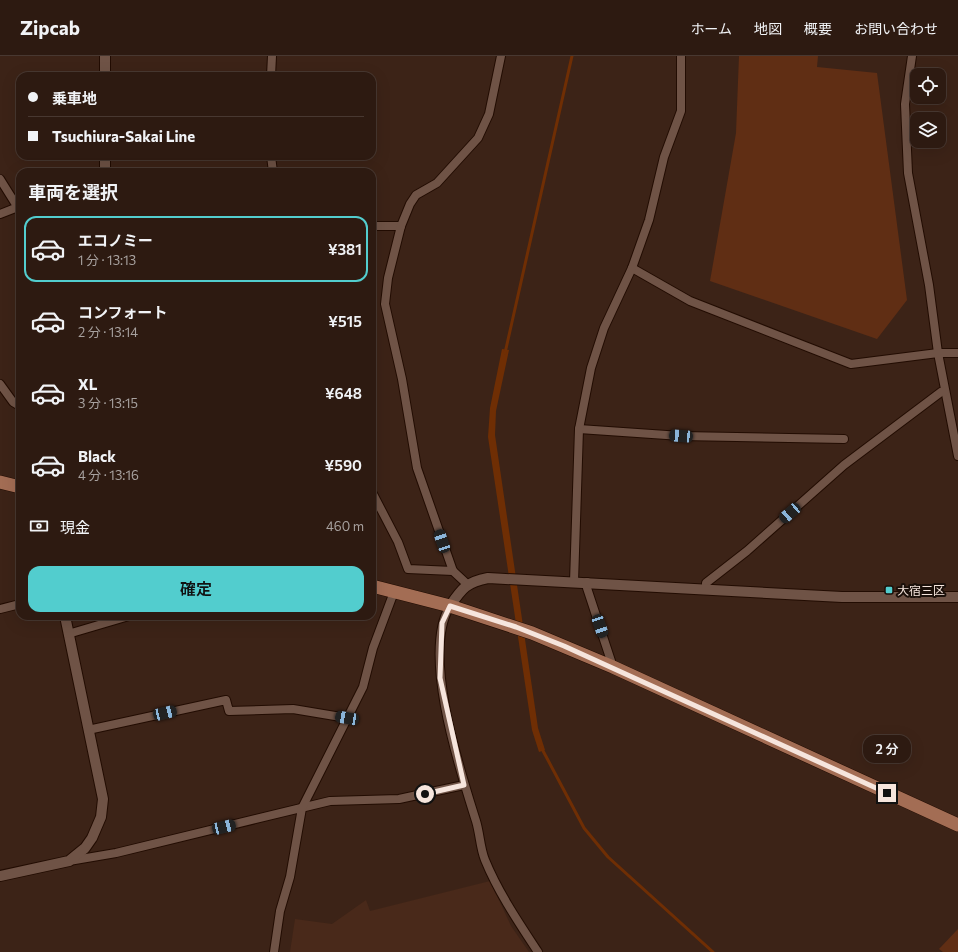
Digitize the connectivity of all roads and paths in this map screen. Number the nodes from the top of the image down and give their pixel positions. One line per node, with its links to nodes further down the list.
1 (105, 56): 6 (street)
2 (272, 56): 7 (street)
3 (501, 56): 13 (street)
4 (681, 56): 14 (street)
5 (912, 56): 15 (street)
6 (105, 72)
7 (271, 72)
8 (0, 179): 9 (street)
9 (16, 204)
10 (16, 210): 11 (street)
11 (0, 214)
12 (376, 226): 13 (street)
13 (401, 226): 26 (street)
14 (632, 268): 15 (street); 20 (street)
15 (938, 353): 16 (street); 18 (street)
16 (958, 353)
17 (0, 384): 19 (street)
18 (945, 391): 22 (street); 31 (street)
19 (16, 404)
20 (579, 429): 21 (street); 27 (street)
21 (844, 439)
22 (958, 456)
23 (0, 482): 24 (main road)
24 (16, 486)
25 (376, 500): 26 (street)
26 (453, 571): 29 (street)
27 (574, 582): 28 (street); 29 (street)
28 (587, 582): 31 (street); 40 (street)
29 (467, 584): 35 (street)
30 (376, 587): 32 (main road)
31 (706, 590): 33 (street)
32 (394, 592): 35 (main road); 41 (street)
33 (958, 597)
34 (16, 605): 36 (street)
35 (450, 606): 40 (main road); 43 (street)
36 (0, 609)
37 (66, 620): 39 (street)
38 (115, 620): 39 (street)
39 (68, 634): 42 (street)
40 (613, 667): 45 (main road)
41 (347, 718): 42 (street); 44 (street)
42 (88, 730): 46 (street)
43 (464, 785): 44 (street); 49 (street)
44 (302, 808): 46 (street); 48 (street)
45 (958, 825)
46 (69, 862): 47 (street)
47 (0, 876)
48 (274, 952)
49 (538, 952)

